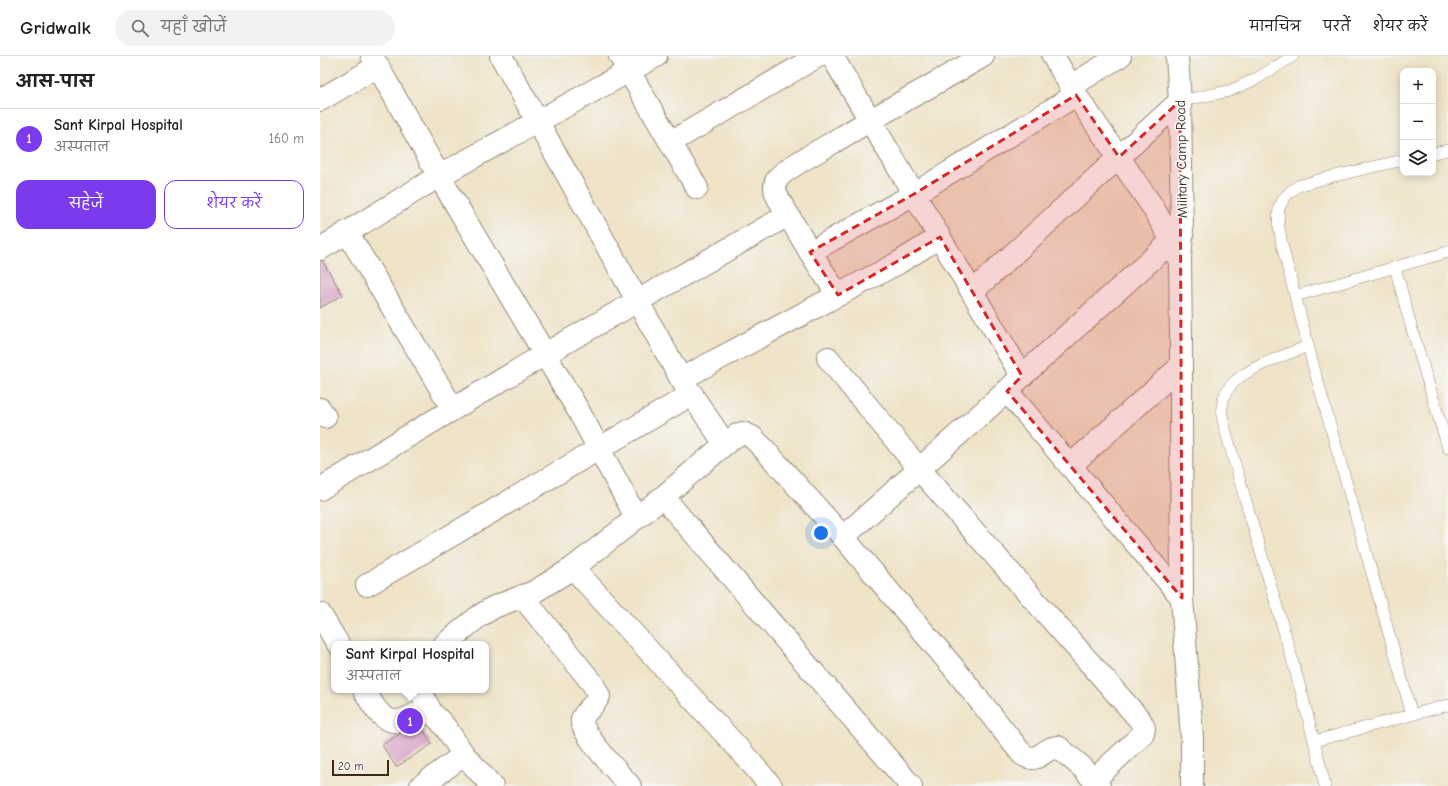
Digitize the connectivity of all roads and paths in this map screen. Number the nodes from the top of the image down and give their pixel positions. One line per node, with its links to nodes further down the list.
1 (501, 56): 16 (street)
2 (656, 56): 11 (street)
3 (818, 56): 17 (street)
4 (832, 56): 15 (street)
5 (983, 56): 15 (street)
6 (1053, 56): 12 (street)
7 (1120, 56): 12 (street)
8 (1177, 56): 14 (street, Military Camp Road)
9 (1293, 56): 14 (lane)
10 (375, 61): 13 (street); 22 (street)
11 (624, 64): 16 (street); 17 (street)
12 (1073, 90): 20 (street); 24 (street)
13 (320, 100)
14 (1180, 101): 20 (street); 32 (street, Military Camp Road)
15 (871, 120): 24 (street); 25 (street)
16 (538, 121): 22 (street); 37 (street)
17 (671, 142): 23 (street)
18 (1448, 150): 19 (lane)
19 (1436, 152)
20 (1119, 157): 28 (street); 34 (street)
21 (1400, 161): 36 (lane)
22 (439, 176): 26 (street); 39 (street)
23 (697, 188)
24 (914, 194): 27 (street); 30 (street)
25 (788, 215): 30 (street); 37 (street)
26 (347, 232): 29 (street); 45 (street)
27 (940, 237): 34 (street); 35 (street)
28 (1172, 241): 32 (street); 42 (street)
29 (320, 249)
30 (810, 252): 35 (street)
31 (1448, 252): 33 (lane)
32 (1180, 262): 41 (street, Military Camp Road)
33 (1395, 267): 36 (lane); 47 (lane)
34 (972, 292): 42 (street)
35 (838, 295): 43 (street)
36 (1296, 296): 38 (lane)
37 (637, 302): 39 (street); 43 (street)
38 (1308, 346): 66 (lane); 67 (lane)
39 (545, 354): 45 (street); 48 (street)
40 (828, 358): 50 (street)
41 (1181, 366): 49 (street); 58 (street, Military Camp Road)
42 (1022, 376): 44 (street)
43 (686, 386): 46 (street); 48 (street)
44 (1007, 391): 49 (street); 50 (street)
45 (453, 409): 51 (street)
46 (725, 444): 52 (street); 54 (street)
47 (1448, 448)
48 (598, 449): 53 (street); 56 (street)
49 (1070, 466): 58 (street)
50 (920, 470): 54 (street); 69 (street)
51 (320, 489)
52 (663, 497): 53 (street); 74 (street)
53 (636, 517): 55 (street)
54 (843, 537): 69 (street)
55 (574, 568): 57 (street); 73 (street)
56 (367, 585)
57 (522, 596): 61 (street); 72 (street)
58 (1182, 598): 75 (street, Military Camp Road)
59 (320, 614): 60 (street)
60 (336, 641)
61 (450, 641)
62 (366, 693): 65 (street)
63 (422, 693): 65 (street)
64 (1448, 705): 66 (lane)
65 (431, 712): 68 (street)
66 (1412, 715): 67 (lane)
67 (1315, 742): 76 (lane)
68 (464, 755): 70 (street); 71 (street)
69 (1097, 783)
70 (421, 786)
71 (492, 786)
72 (630, 786)
73 (771, 786)
74 (911, 786)
75 (1192, 786)
76 (1325, 786)

